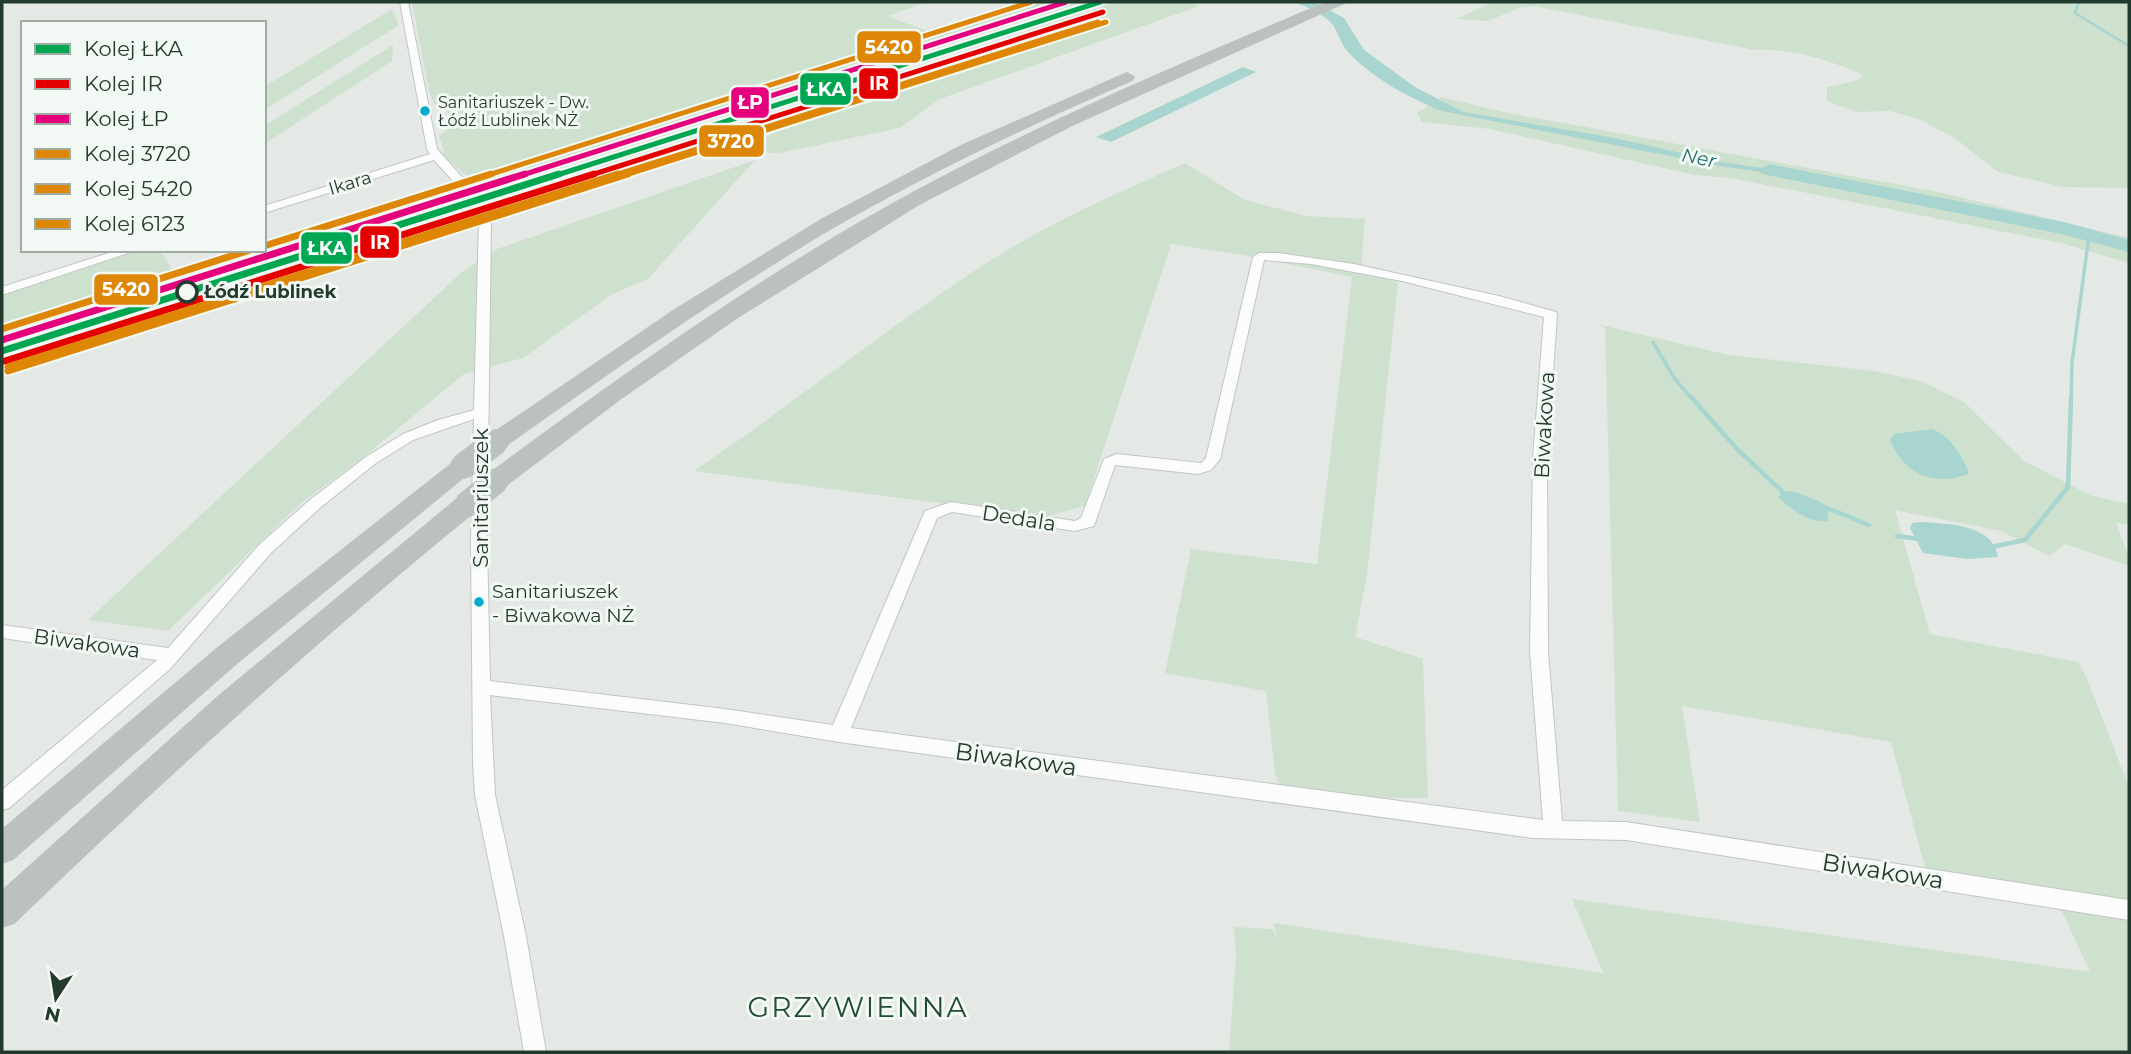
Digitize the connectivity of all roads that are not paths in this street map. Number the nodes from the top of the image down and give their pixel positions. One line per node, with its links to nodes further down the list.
1 (404, 2): 4 (street, Sanitariuszek)
2 (1339, 2): 3 (highway)
3 (1303, 10): 16 (highway, bridge); 18 (highway, bridge)
4 (436, 156): 5 (street, Ikara); 9 (street, Sanitariuszek)
5 (266, 208)
6 (125, 252): 8 (street)
7 (1264, 255): 13 (street, Dedala); 15 (street, Biwakowa)
8 (2, 291)
9 (480, 413): 11 (street); 12 (street, Sanitariuszek)
10 (2, 631): 11 (street, Biwakowa)
11 (172, 655): 14 (street)
12 (480, 687): 13 (street, Biwakowa); 19 (street, Sanitariuszek)
13 (839, 734): 15 (street, Biwakowa)
14 (2, 802)
15 (1553, 828): 17 (street, Biwakowa)
16 (2, 849)
17 (2129, 909)
18 (2, 912)
19 (535, 1052)

